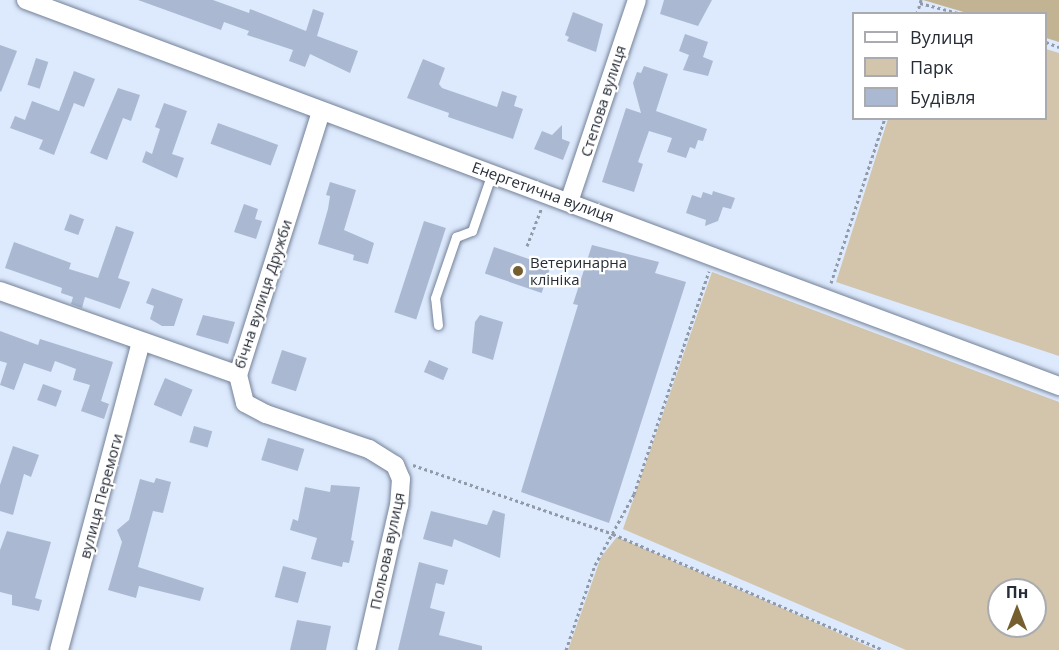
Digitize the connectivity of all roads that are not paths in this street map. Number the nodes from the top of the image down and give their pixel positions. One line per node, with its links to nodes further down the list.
1 (26, 0): 3 (street, Енергетична вулиця)
2 (637, 0): 5 (street, Степова вулиця)
3 (321, 112): 4 (street, Енергетична вулиця); 9 (street, бічна вулиця Дружби)
4 (492, 173): 5 (street, Енергетична вулиця); 7 (lane)
5 (569, 201): 10 (street, Енергетична вулиця)
6 (0, 291): 8 (street, бічна вулиця Дружби)
7 (438, 325)
8 (141, 342): 9 (street, бічна вулиця Дружби); 11 (street, вулиця Перемоги)
9 (238, 375): 12 (street, Польова вулиця)
10 (1059, 386)
11 (59, 650)
12 (366, 650)

